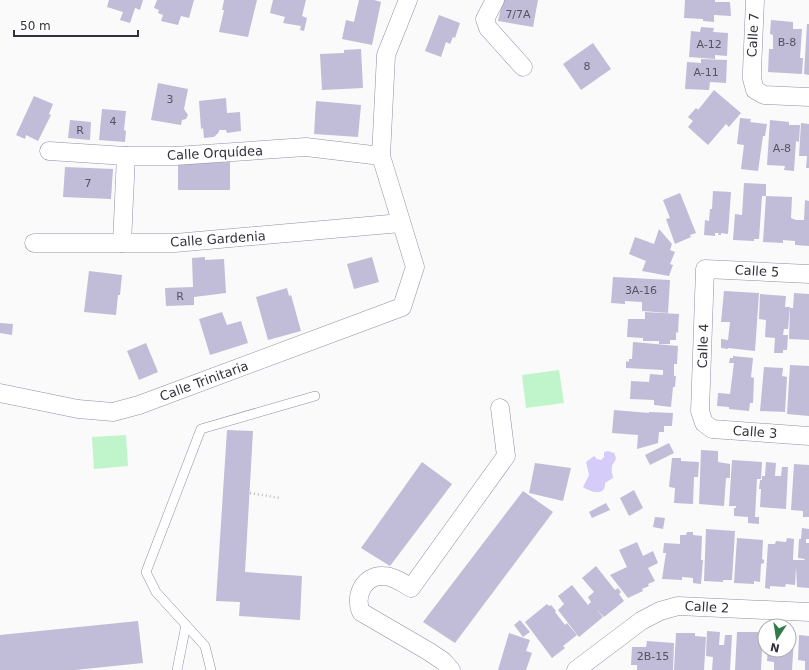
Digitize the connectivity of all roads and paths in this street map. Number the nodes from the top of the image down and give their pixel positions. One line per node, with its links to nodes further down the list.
1 (408, 0): 8 (street)
2 (495, 0): 4 (street)
3 (755, 0): 5 (street, Calle 7)
4 (523, 67)
5 (809, 97)
6 (50, 151): 7 (street, Calle Orquídea)
7 (126, 156): 8 (street, Calle Orquídea); 11 (street)
8 (381, 156): 9 (street)
9 (401, 223): 11 (street, Calle Gardenia); 14 (street, Calle Trinitaria)
10 (34, 243): 11 (street, Calle Gardenia)
11 (122, 243)
12 (705, 268): 13 (street, Calle 5); 17 (street, Calle 4)
13 (809, 274)
14 (0, 393)
15 (315, 396): 22 (lane)
16 (500, 408): 23 (street)
17 (704, 422): 18 (street, Calle 3)
18 (809, 436)
19 (250, 493): 20 (path)
20 (280, 498)
21 (809, 612): 26 (street, Calle 2)
22 (186, 625): 24 (lane); 25 (lane)
23 (445, 667)
24 (177, 670)
25 (211, 670)
26 (576, 670)

